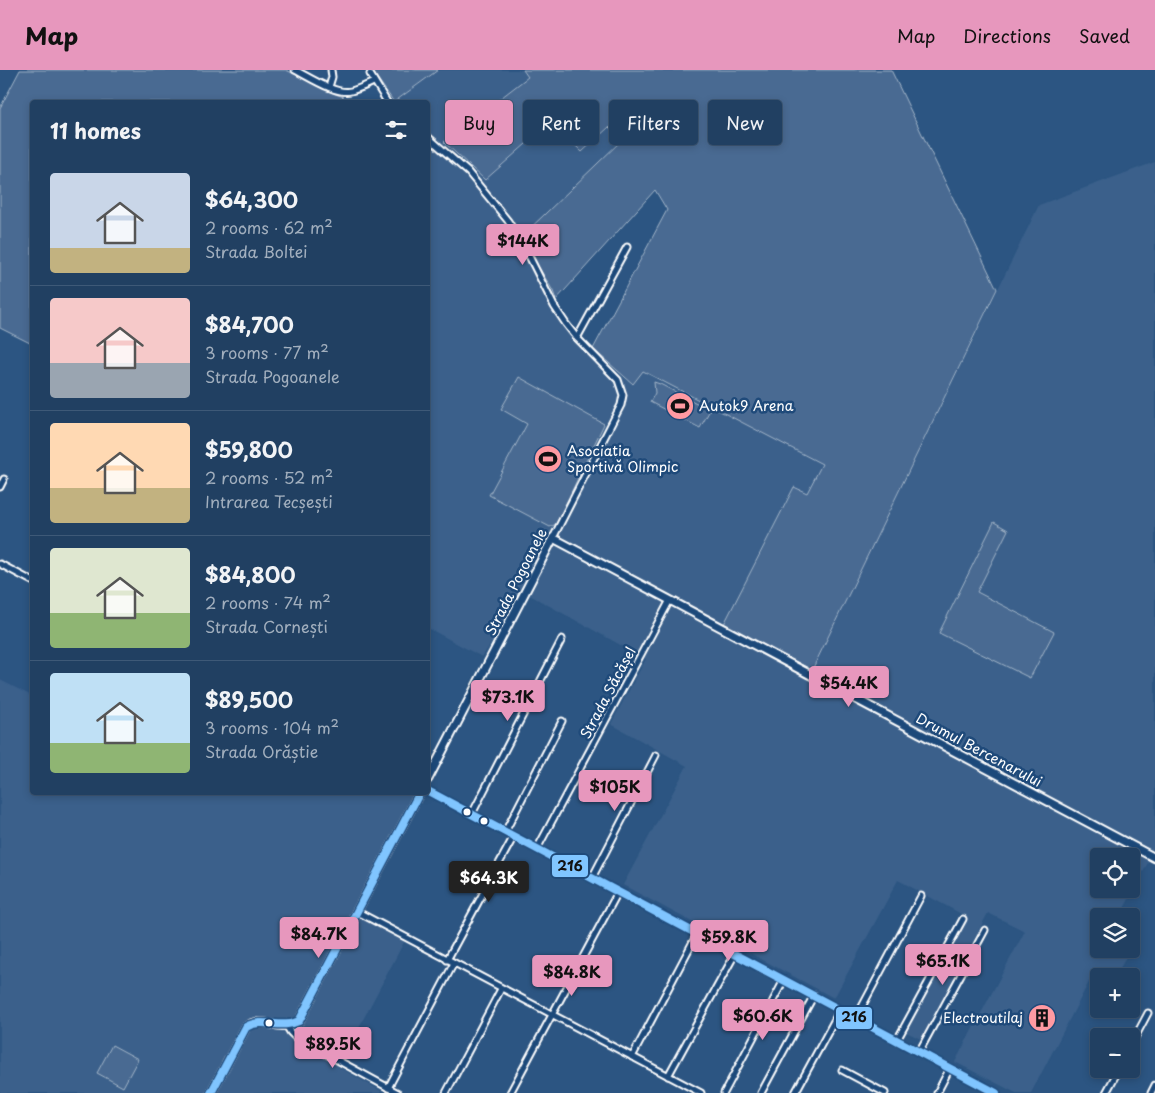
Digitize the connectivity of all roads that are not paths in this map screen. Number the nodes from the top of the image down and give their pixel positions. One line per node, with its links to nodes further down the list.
1 (296, 70): 5 (street)
2 (331, 70): 5 (street)
3 (370, 74): 4 (street)
4 (374, 82): 5 (street); 6 (street)
5 (329, 87)
6 (386, 100)
7 (430, 139): 9 (street)
8 (627, 247): 9 (street)
9 (577, 338): 12 (street, Strada Pogoanele)
10 (4, 479): 11 (street)
11 (0, 487)
12 (553, 538): 15 (street, Drumul Bercenarului); 19 (street, Strada Pogoanele)
13 (0, 564): 14 (street)
14 (30, 580)
15 (670, 600): 25 (street, Strada Săcășel); 26 (street, Drumul Bercenarului)
16 (562, 639): 22 (street)
17 (562, 721): 23 (street)
18 (656, 755): 27 (street)
19 (430, 775)
20 (430, 792): 22 (street)
21 (418, 795): 30 (street)
22 (472, 814): 23 (street)
23 (505, 832): 24 (street)
24 (514, 836): 25 (street); 35 (street)
25 (537, 849): 27 (street)
26 (1155, 858)
27 (592, 878): 28 (street)
28 (618, 892): 33 (street); 42 (street)
29 (921, 896): 43 (street)
30 (356, 911): 35 (street); 44 (street)
31 (962, 919): 46 (street)
32 (985, 930): 47 (street)
33 (697, 934): 34 (street); 48 (street)
34 (735, 954): 37 (street); 51 (street)
35 (448, 960): 36 (street)
36 (454, 963): 38 (street); 54 (street)
37 (784, 980): 39 (street); 60 (street)
38 (501, 989): 42 (street); 57 (street)
39 (814, 995): 40 (street); 61 (street)
40 (840, 1010): 43 (street); 62 (street)
41 (1148, 1013): 45 (street)
42 (551, 1015): 48 (street); 58 (street)
43 (856, 1018): 46 (street)
44 (287, 1027): 54 (street); 55 (street)
45 (1140, 1028)
46 (897, 1040): 47 (street)
47 (920, 1052): 49 (street)
48 (632, 1057): 51 (street)
49 (950, 1068): 64 (street); 65 (street)
50 (842, 1070): 63 (street)
51 (668, 1076): 59 (street)
52 (1114, 1078): 66 (street)
53 (1155, 1085): 67 (street)
54 (388, 1088): 56 (street)
55 (212, 1093)
56 (398, 1093)
57 (446, 1093)
58 (510, 1093)
59 (701, 1093)
60 (724, 1093)
61 (761, 1093)
62 (795, 1093)
63 (885, 1093)
64 (937, 1093)
65 (996, 1093)
66 (1106, 1093)
67 (1151, 1093)

